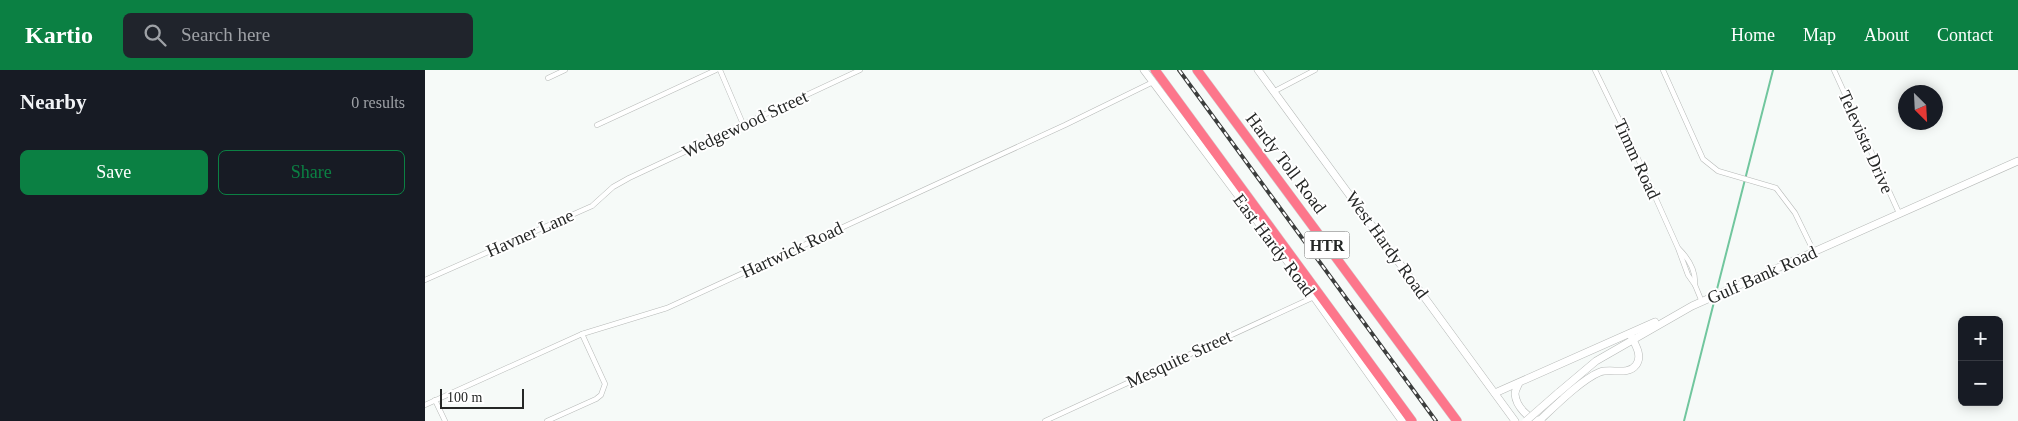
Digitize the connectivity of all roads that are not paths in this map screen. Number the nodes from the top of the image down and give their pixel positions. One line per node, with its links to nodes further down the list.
1 (565, 70): 13 (street)
2 (718, 70): 16 (street); 17 (street)
3 (860, 70): 16 (street, Wedgewood Street)
4 (1144, 70): 14 (main road, East Hardy Road)
5 (1155, 70): 36 (highway, HTR)
6 (1197, 70): 37 (highway, Hardy Toll Road / HTR)
7 (1258, 70): 15 (main road, West Hardy Road)
8 (1315, 70): 12 (street)
9 (1595, 70): 24 (street, Timm Road)
10 (1663, 70): 21 (street)
11 (1834, 70): 20 (street, Televista Drive)
12 (1306, 72): 15 (street)
13 (548, 78)
14 (1153, 82): 23 (main road, East Hardy Road); 25 (street, Hartwick Road)
15 (1273, 92): 28 (main road, West Hardy Road)
16 (743, 124): 19 (street, Wedgewood Street)
17 (597, 125)
18 (2018, 161): 20 (main road, Gulf Bank Road)
19 (629, 178): 22 (street, Havner Lane)
20 (1899, 214): 21 (main road, Gulf Bank Road)
21 (1814, 252): 24 (main road, Gulf Bank Road)
22 (425, 280)
23 (1313, 297): 34 (street, Mesquite Street); 35 (main road, East Hardy Road)
24 (1704, 301): 26 (main road, Gulf Bank Road)
25 (582, 334): 29 (street, Hartwick Road); 33 (street)
26 (1631, 336): 27 (main road); 31 (main road); 39 (main road, bridge)
27 (1519, 382): 28 (main road); 31 (main road)
28 (1495, 393): 38 (main road, West Hardy Road)
29 (435, 400): 30 (street, Hartwick Road); 32 (street)
30 (425, 405)
31 (1540, 420)
32 (445, 421)
33 (547, 421)
34 (1045, 421)
35 (1402, 421)
36 (1412, 421)
37 (1457, 421)
38 (1515, 421)
39 (1526, 421)

